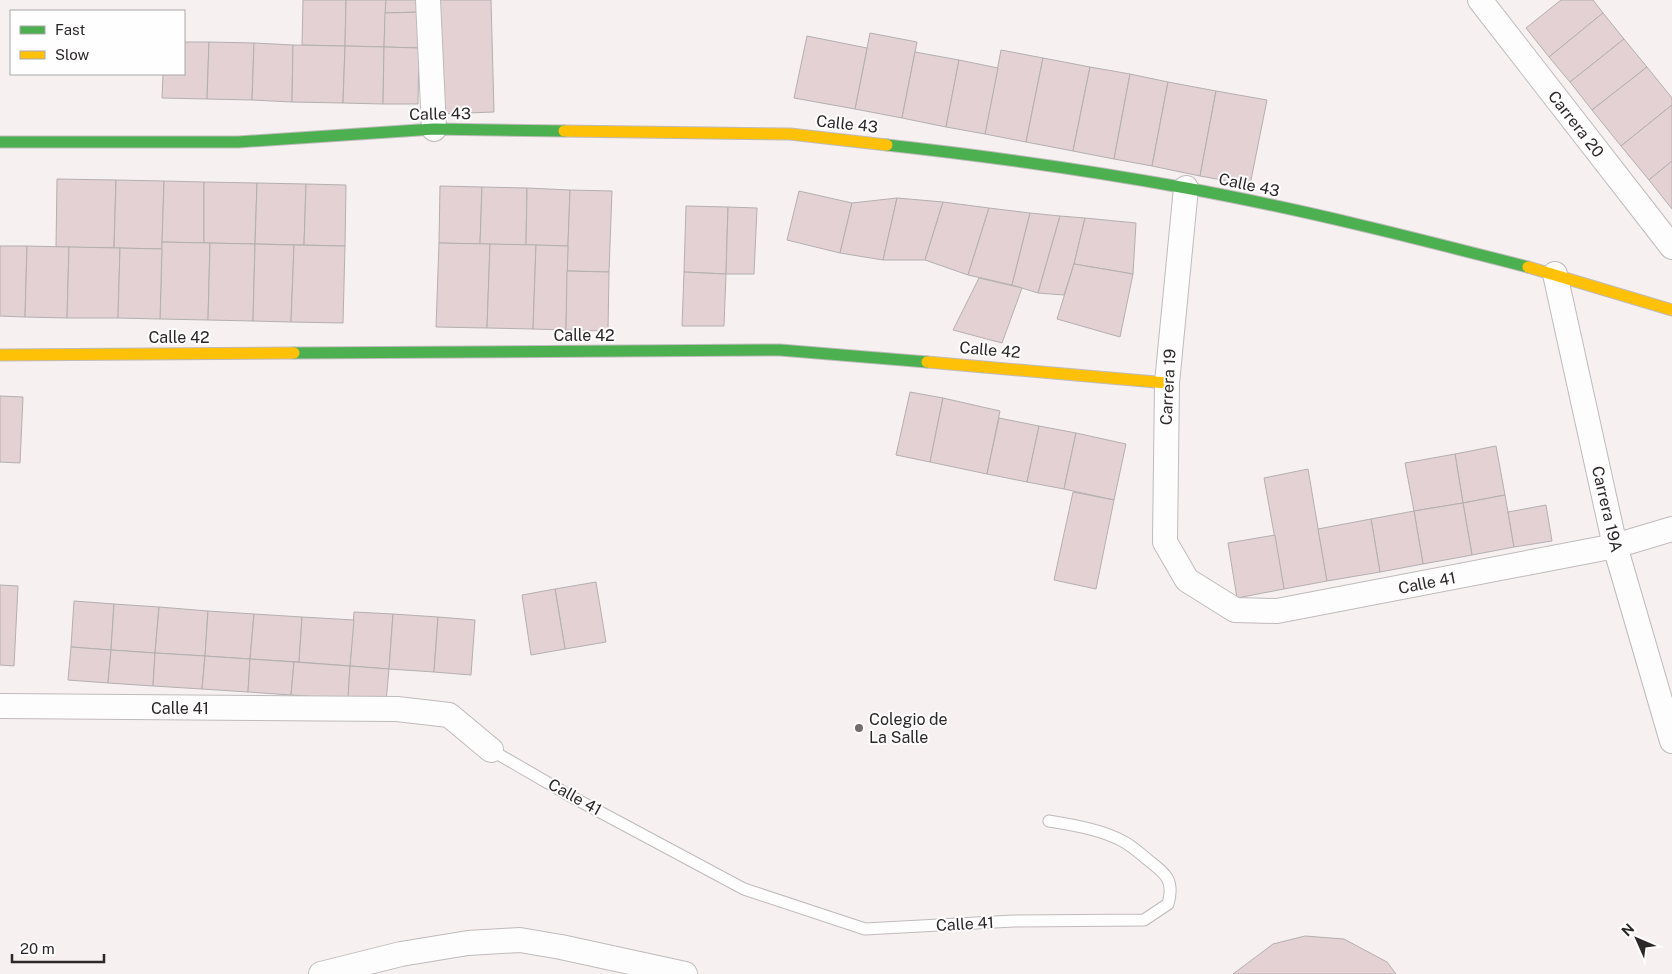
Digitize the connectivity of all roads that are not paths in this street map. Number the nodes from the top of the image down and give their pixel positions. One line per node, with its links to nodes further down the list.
1 (428, 0): 3 (street)
2 (1480, 0): 6 (street, Carrera 20)
3 (434, 129): 4 (street, Calle 43); 5 (street, Calle 43)
4 (0, 142)
5 (1186, 188): 7 (street, Calle 43); 10 (street, Carrera 19)
6 (1672, 247)
7 (1555, 274): 8 (street, Calle 43); 12 (street, Carrera 19A)
8 (1672, 310)
9 (0, 355): 10 (street, Calle 42)
10 (1167, 383): 13 (street, Carrera 19)
11 (1672, 529): 12 (street, Calle 41)
12 (1615, 546): 13 (street, Calle 41); 15 (street, Carrera 19A)
13 (1188, 580)
14 (0, 706): 16 (street, Calle 41)
15 (1672, 741)
16 (491, 750): 17 (lane, Calle 41)
17 (1049, 821)
18 (321, 974): 19 (street)
19 (685, 974)

